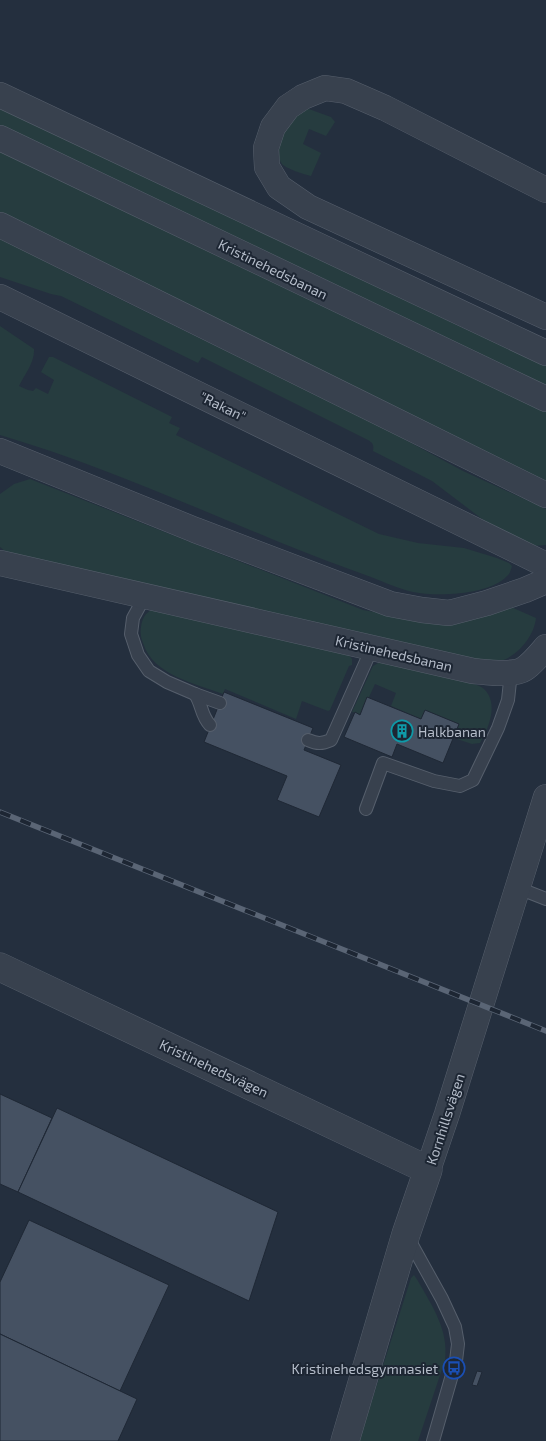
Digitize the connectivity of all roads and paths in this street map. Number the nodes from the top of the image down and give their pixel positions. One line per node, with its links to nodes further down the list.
1 (0, 95): 7 (street)
2 (0, 138): 8 (street, Kristinehedsbanan)
3 (546, 190): 6 (street)
4 (0, 225): 10 (street)
5 (0, 297): 12 (street, "Rakan")
6 (546, 317)
7 (546, 353)
8 (546, 399)
9 (1, 453): 13 (street)
10 (546, 495)
11 (0, 563): 14 (street, Kristinehedsbanan)
12 (546, 565)
13 (546, 580)
14 (144, 596): 16 (street, Kristinehedsbanan); 18 (lane)
15 (546, 647): 17 (street, Kristinehedsbanan)
16 (372, 648): 17 (street, Kristinehedsbanan); 21 (lane)
17 (511, 672): 23 (lane)
18 (195, 694): 19 (lane); 20 (lane)
19 (220, 703)
20 (210, 725)
21 (308, 740)
22 (546, 797): 24 (street, Kornhillsvägen)
23 (366, 809)
24 (518, 888): 25 (lane); 27 (street, Kornhillsvägen)
25 (546, 899)
26 (0, 967): 27 (street, Kristinehedsvägen)
27 (428, 1170): 28 (street, Kornhillsvägen)
28 (406, 1234): 29 (street, Kornhillsvägen); 30 (lane)
29 (345, 1441)
30 (433, 1441)

